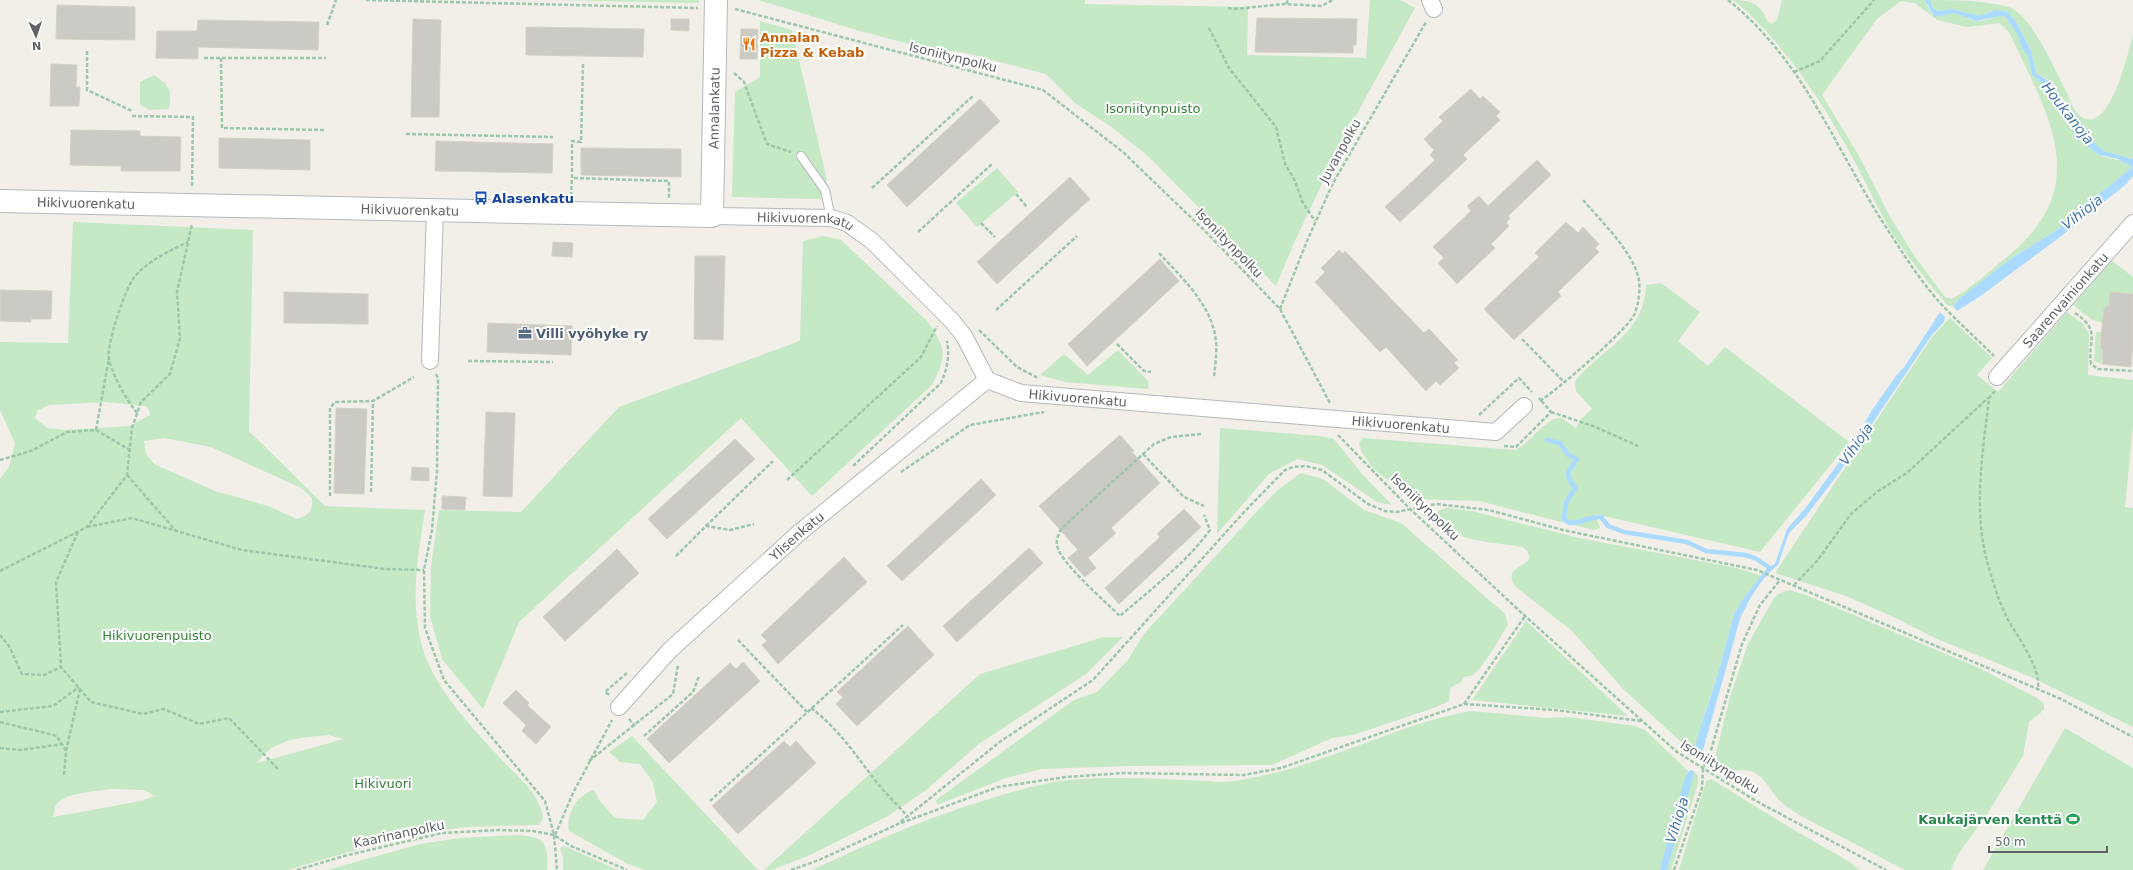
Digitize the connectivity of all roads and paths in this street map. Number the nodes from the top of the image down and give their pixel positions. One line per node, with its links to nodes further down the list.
1 (336, 0): 13 (path)
2 (366, 0): 8 (path, Isoniitynpolku)
3 (556, 0): 8 (path)
4 (1288, 0): 10 (path)
5 (1333, 0): 10 (path)
6 (1728, 0): 21 (path)
7 (1874, 0): 21 (path)
8 (551, 4): 9 (path, Isoniitynpolku)
9 (716, 4): 40 (street, Annalankatu); 51 (path, Isoniitynpolku)
10 (1286, 4): 12 (path)
11 (1432, 4): 43 (path, Juvanpolku)
12 (1228, 8)
13 (327, 25)
14 (1209, 28): 43 (path)
15 (87, 51): 23 (path)
16 (204, 58): 17 (path)
17 (221, 58): 18 (path); 25 (path)
18 (326, 58)
19 (583, 64): 30 (path)
20 (733, 72): 28 (path)
21 (1794, 72): 67 (path)
22 (974, 95): 31 (path)
23 (132, 111)
24 (132, 116): 32 (path)
25 (325, 130)
26 (406, 134): 27 (path)
27 (552, 137)
28 (801, 156): 42 (lane)
29 (992, 164): 46 (path)
30 (572, 178): 34 (path); 37 (path)
31 (872, 188)
32 (192, 192)
33 (1016, 194): 38 (path)
34 (571, 200)
35 (1583, 200): 72 (path)
36 (0, 201): 39 (street, Hikivuorenkatu)
37 (669, 202)
38 (1027, 207)
39 (435, 209): 40 (street, Hikivuorenkatu); 62 (street)
40 (712, 216): 42 (street, Hikivuorenkatu)
41 (193, 218): 49 (path)
42 (831, 218): 70 (street, Hikivuorenkatu)
43 (1316, 221): 51 (path, Juvanpolku)
44 (981, 223): 48 (path)
45 (2133, 223): 67 (street, Saarenvainionkatu)
46 (918, 232)
47 (1077, 236): 52 (path)
48 (995, 237)
49 (188, 242): 61 (path); 80 (path)
50 (1159, 253): 69 (path)
51 (1280, 309): 76 (path, Isoniitynpolku)
52 (996, 310)
53 (2074, 312): 65 (path)
54 (933, 319): 55 (path)
55 (938, 324): 57 (path); 94 (path)
56 (978, 328): 71 (path)
57 (941, 330)
58 (944, 336): 91 (path)
59 (1522, 339): 72 (path)
60 (1117, 344): 66 (path)
61 (109, 357): 80 (path); 82 (path)
62 (430, 361): 106 (path)
63 (468, 361): 64 (path)
64 (553, 362)
65 (2133, 371)
66 (1151, 372)
67 (2002, 372): 73 (path)
68 (414, 377): 74 (path)
69 (1214, 378)
70 (987, 380): 77 (street, Hikivuorenkatu); 121 (street, Ylisenkatu)
71 (1046, 381)
72 (1564, 382): 75 (path)
73 (1989, 398): 109 (path); 119 (path)
74 (373, 401): 95 (path); 96 (path)
75 (1541, 401): 77 (path); 79 (path); 81 (path)
76 (1324, 406)
77 (1524, 406)
78 (1046, 412): 92 (path)
79 (1551, 412): 85 (path); 86 (path)
80 (137, 414): 87 (path)
81 (1476, 418)
82 (96, 430): 87 (path); 89 (path)
83 (1343, 432): 98 (path, Isoniitynpolku)
84 (1201, 434): 88 (path)
85 (1500, 445)
86 (1638, 446)
87 (130, 450): 93 (path)
88 (1143, 454): 97 (path); 99 (path)
89 (0, 460)
90 (773, 461): 101 (path)
91 (852, 468)
92 (900, 473)
93 (127, 475): 102 (path); 104 (path)
94 (787, 480)
95 (371, 492)
96 (330, 496)
97 (1204, 506)
98 (1409, 508): 108 (path); 110 (path, Isoniitynpolku); 138 (path)
99 (1204, 515)
100 (754, 524): 101 (path)
101 (706, 526): 105 (path)
102 (87, 528): 103 (path); 104 (path)
103 (78, 531): 107 (path); 115 (path)
104 (176, 532): 106 (path)
105 (676, 556)
106 (424, 570): 140 (path)
107 (0, 571)
108 (1780, 580): 109 (path); 135 (path)
109 (1794, 585): 119 (path)
110 (1525, 616): 120 (path); 125 (path, Isoniitynpolku)
111 (903, 625): 122 (path)
112 (0, 635): 115 (path)
113 (738, 640): 124 (path)
114 (680, 659): 127 (path)
115 (61, 667): 118 (path)
116 (629, 671): 121 (path)
117 (699, 676): 128 (path)
118 (79, 688): 123 (path); 132 (path); 134 (path)
119 (2038, 690): 129 (path)
120 (1464, 704): 125 (path); 139 (path)
121 (619, 707): 127 (path); 133 (path)
122 (811, 708): 124 (path); 138 (path)
123 (0, 712)
124 (807, 712): 137 (path)
125 (1642, 721): 135 (path, Isoniitynpolku)
126 (0, 722): 130 (path)
127 (635, 726): 133 (path)
128 (644, 736)
129 (2133, 737)
130 (62, 744): 131 (path); 132 (path)
131 (0, 748)
132 (66, 751): 136 (path)
133 (589, 761): 140 (path)
134 (278, 769)
135 (1703, 769): 145 (path); 146 (path, Isoniitynpolku)
136 (64, 775)
137 (710, 802)
138 (907, 816): 139 (path)
139 (898, 824): 144 (path)
140 (554, 835): 141 (path, Kaarinanpolku); 142 (path); 143 (path)
141 (297, 870)
142 (557, 870)
143 (627, 870)
144 (791, 870)
145 (1674, 870)
146 (1886, 870)

